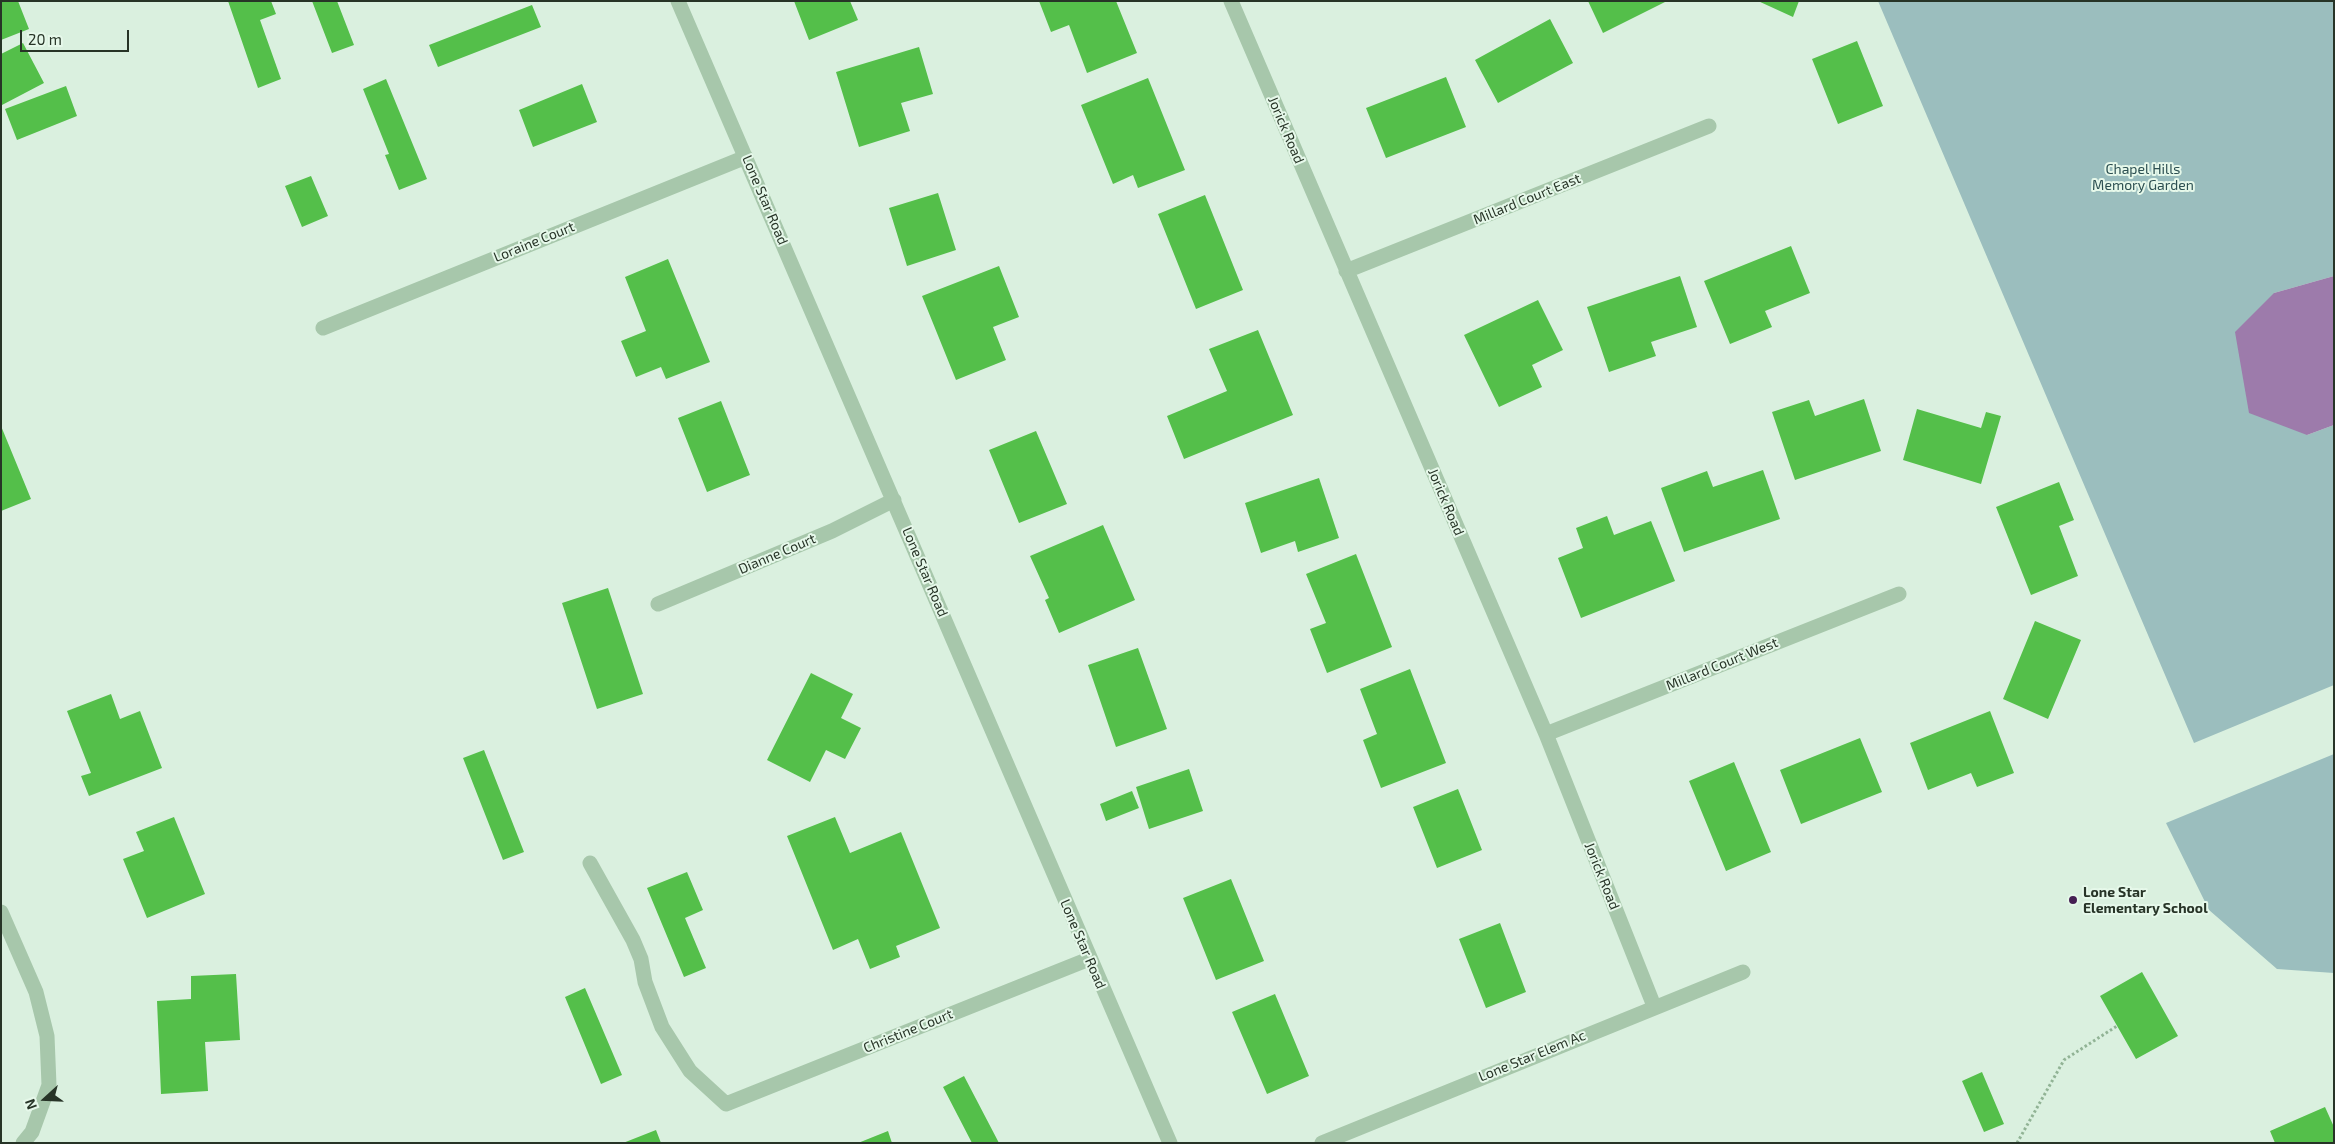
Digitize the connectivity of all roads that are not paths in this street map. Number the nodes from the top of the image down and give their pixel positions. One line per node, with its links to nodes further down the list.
1 (678, 1): 4 (street, Lone Star Road)
2 (1230, 1): 5 (street, Jorick Road)
3 (1709, 126): 5 (street, Millard Court East)
4 (746, 157): 6 (street, Loraine Court); 7 (street, Lone Star Road)
5 (1346, 271): 10 (street, Jorick Road)
6 (323, 328)
7 (894, 500): 9 (street, Dianne Court); 13 (street, Lone Star Road)
8 (1899, 594): 10 (street, Millard Court West)
9 (658, 604)
10 (1546, 734): 15 (street, Jorick Road)
11 (590, 863): 13 (street, Christine Court)
12 (1, 912): 16 (street)
13 (1089, 959): 17 (street, Lone Star Road)
14 (1743, 972): 15 (street, Lone Star Elem Ac)
15 (1654, 1006): 18 (street, Lone Star Elem Ac)
16 (23, 1143)
17 (1170, 1143)
18 (1322, 1143)

